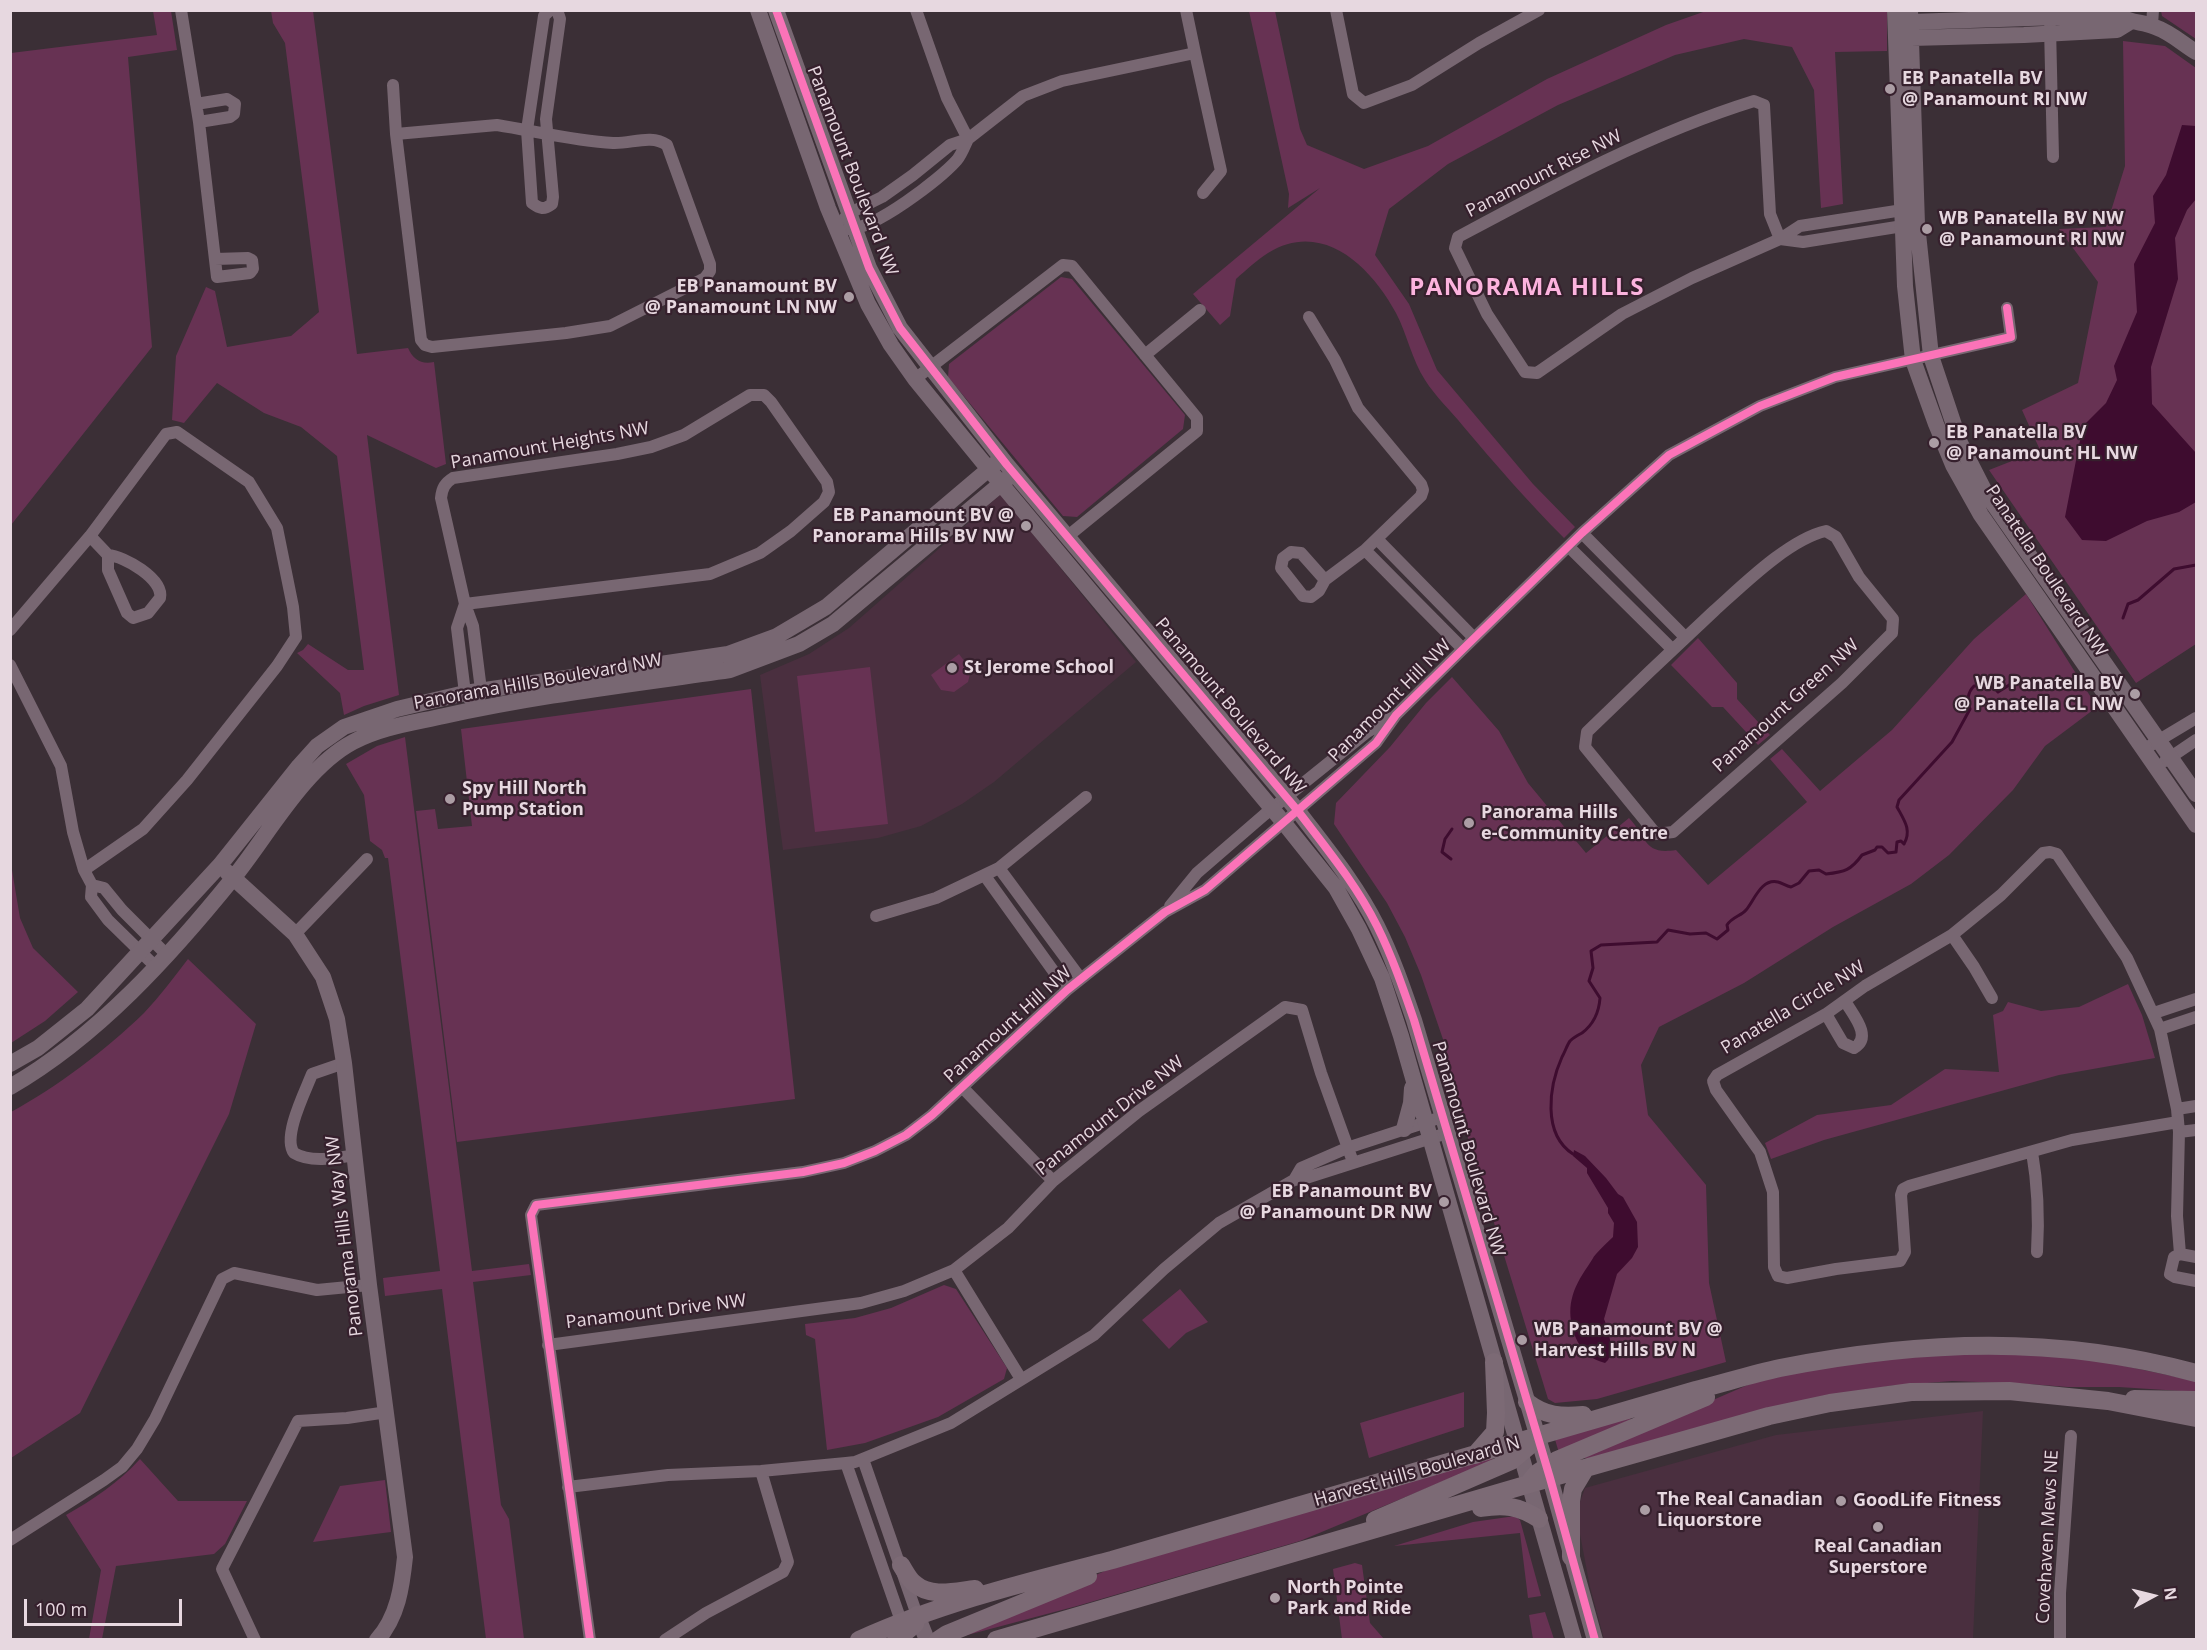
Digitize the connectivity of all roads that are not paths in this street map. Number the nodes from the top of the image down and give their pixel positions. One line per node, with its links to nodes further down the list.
1 (181, 10): 18 (street)
2 (550, 10): 20 (street)
3 (557, 10): 22 (street)
4 (758, 10): 28 (street, Panamount Boulevard NW)
5 (776, 10): 27 (street, Panamount Boulevard NW)
6 (916, 10): 23 (street)
7 (1186, 10): 16 (street)
8 (1336, 10): 11 (street)
9 (1539, 10): 11 (street)
10 (1895, 10): 13 (street, Panatella Boulevard NW)
11 (1519, 15)
12 (2142, 18): 14 (street); 15 (street)
13 (1907, 25): 14 (street); 26 (street, Panatella Boulevard NW)
14 (2050, 25): 24 (street)
15 (2196, 52)
16 (1195, 53): 23 (street); 25 (street)
17 (393, 85): 21 (street)
18 (196, 104): 19 (street); 19 (street)
19 (199, 122): 30 (street)
20 (527, 130): 21 (street); 22 (street); 22 (street)
21 (396, 134): 22 (street)
22 (548, 135)
23 (968, 139): 27 (street); 27 (street)
24 (2053, 157)
25 (1203, 193)
26 (1909, 217): 29 (street, Panamount Rise NW); 35 (street, Panatella Boulevard NW); 36 (street, Panatella Boulevard NW)
27 (852, 222): 28 (street); 37 (street, Panamount Boulevard NW)
28 (837, 229): 38 (street, Panamount Boulevard NW)
29 (1780, 239): 29 (street, Panamount Rise NW)
30 (215, 259)
31 (2007, 308): 35 (street, Panamount Hill NW)
32 (1200, 310): 34 (street)
33 (1309, 317): 44 (street)
34 (1145, 355): 37 (street); 43 (street)
35 (1930, 356): 36 (street, Panamount Hill NW); 62 (street, Panatella Boulevard NW)
36 (1913, 360): 41 (street, Panamount Hill NW); 64 (street, Panatella Boulevard NW)
37 (930, 368): 38 (street); 39 (street, Panamount Boulevard NW)
38 (915, 379): 39 (street, Panamount Boulevard NW)
39 (995, 464): 40 (street, Panamount Boulevard NW); 58 (street, Panorama Hills Boulevard NW)
40 (1007, 479): 43 (street, Panamount Boulevard NW); 46 (street, Panamount Boulevard NW); 59 (street, Panorama Hills Boulevard NW)
41 (1582, 533): 45 (street, Panamount Hill NW); 52 (street)
42 (90, 536): 47 (street); 51 (street); 77 (street)
43 (1068, 536): 46 (street); 50 (street, Panamount Boulevard NW)
44 (1371, 544): 48 (street); 53 (street); 55 (street)
45 (1569, 547): 53 (street, Panamount Hill NW); 56 (street)
46 (1054, 548): 54 (street, Panamount Boulevard NW)
47 (108, 555): 47 (street)
48 (1325, 580)
49 (465, 604): 49 (street, Panamount Heights NW); 58 (street, Panamount Heights NW)
50 (1144, 627): 54 (street); 69 (street, Panamount Boulevard NW)
51 (10, 630)
52 (1685, 637): 56 (street, Panamount Green NW); 56 (street, Panamount Green NW)
53 (1474, 638): 55 (street, Panamount Hill NW)
54 (1130, 640): 70 (street, Panamount Boulevard NW)
55 (1463, 649): 60 (street, Panamount Hill NW)
56 (1672, 649)
57 (10, 665): 77 (street)
58 (473, 692): 59 (street); 75 (street, Panorama Hills Boulevard NW)
59 (477, 708): 79 (street, Panorama Hills Boulevard NW)
60 (1396, 715): 69 (street, Panamount Hill NW); 71 (street, Panamount Hill NW)
61 (2196, 718): 62 (street)
62 (2159, 739): 64 (street); 65 (street, Panatella Boulevard NW)
63 (2196, 740): 65 (street)
64 (2145, 749): 66 (street, Panatella Boulevard NW)
65 (2172, 757): 66 (street); 67 (street, Panatella Boulevard NW)
66 (2157, 766): 73 (street, Panatella Boulevard NW)
67 (2196, 794)
68 (1086, 797): 76 (street)
69 (1286, 797): 70 (street, Panamount Hill NW); 71 (street, Panamount Boulevard NW)
70 (1272, 809): 72 (street, Panamount Boulevard NW); 80 (street, Panamount Hill NW)
71 (1298, 811): 72 (street, Panamount Hill NW); 102 (street, Panamount Boulevard NW)
72 (1284, 823): 80 (street, Panamount Hill NW); 97 (street, Panamount Boulevard NW)
73 (2196, 825)
74 (367, 859): 82 (street)
75 (220, 865): 79 (street, Panorama Hills Way NW); 84 (street, Panorama Hills Boulevard NW)
76 (999, 868): 78 (street); 86 (street)
77 (84, 870): 84 (street)
78 (985, 876): 81 (street); 87 (street)
79 (233, 878): 82 (street, Panorama Hills Way NW); 85 (street, Panorama Hills Boulevard NW)
80 (1165, 912): 86 (street, Panamount Hill NW)
81 (876, 916)
82 (296, 934): 95 (street, Panorama Hills Way NW)
83 (1952, 935): 88 (street); 90 (street, Panatella Circle NW); 91 (street, Panatella Circle NW)
84 (146, 946): 85 (street); 96 (street, Panorama Hills Boulevard NW)
85 (161, 960): 99 (street, Panorama Hills Boulevard NW)
86 (1081, 979): 87 (street, Panamount Hill NW)
87 (1067, 990): 98 (street, Panamount Hill NW)
88 (1992, 998)
89 (2196, 999): 91 (street)
90 (1845, 1001): 92 (street, Panatella Circle NW); 92 (street)
91 (2154, 1013): 94 (street, Panatella Circle NW)
92 (1826, 1014): 107 (street, Panatella Circle NW)
93 (2196, 1017): 94 (street)
94 (2160, 1029): 101 (street, Panatella Circle NW)
95 (344, 1063): 108 (street, Panorama Hills Way NW); 108 (street)
96 (10, 1064)
97 (1413, 1079): 102 (street, Panamount Boulevard NW); 104 (street)
98 (962, 1086): 110 (street); 118 (street, Panamount Hill NW)
99 (10, 1087)
100 (2196, 1106): 101 (street)
101 (2177, 1108): 103 (street, Panatella Circle NW)
102 (1436, 1127): 104 (street); 109 (street); 119 (street, Panamount Boulevard NW); 125 (street, Panamount Boulevard NW)
103 (2178, 1127): 105 (street); 107 (street, Panatella Circle NW); 113 (street)
104 (1404, 1129): 106 (street)
105 (2196, 1130)
106 (1347, 1148): 109 (street, Panamount Drive NW); 110 (street, Panamount Drive NW); 111 (street)
107 (2032, 1152): 112 (street)
108 (355, 1155): 117 (street, Panorama Hills Way NW)
109 (1353, 1162): 111 (street)
110 (1053, 1180): 115 (street, Panamount Drive NW)
111 (1294, 1180): 122 (street)
112 (2037, 1252)
113 (2180, 1254): 114 (street); 116 (street)
114 (2196, 1257)
115 (954, 1270): 118 (street, Panamount Drive NW); 122 (street)
116 (2196, 1281)
117 (369, 1285): 126 (street, Panorama Hills Way NW); 142 (street)
118 (549, 1345): 139 (street, Panamount Drive NW)
119 (1494, 1362): 131 (street, Panamount Boulevard NW); 132 (main road)
120 (2196, 1373): 121 (main road, Harvest Hills Boulevard N)
121 (1760, 1374): 127 (main road, Harvest Hills Boulevard N); 137 (main road)
122 (1021, 1378): 133 (street)
123 (2196, 1400): 124 (main road)
124 (2108, 1401): 128 (main road); 135 (main road)
125 (1527, 1402): 127 (main road); 129 (street, Panamount Boulevard NW)
126 (387, 1412): 149 (street, Panorama Hills Way NW); 150 (street)
127 (1618, 1413): 129 (main road, Harvest Hills Boulevard N)
128 (2192, 1420)
129 (1537, 1436): 131 (main road, Harvest Hills Boulevard N); 137 (street, Panamount Boulevard NW)
130 (2071, 1436): 159 (street, Covehaven Mews NE)
131 (1520, 1448): 132 (main road, Harvest Hills Boulevard N); 138 (street, Panamount Boulevard NW); 143 (main road)
132 (1475, 1455): 145 (main road, Harvest Hills Boulevard N)
133 (863, 1459): 134 (street); 146 (street)
134 (846, 1464): 136 (street); 148 (street)
135 (1585, 1469): 137 (main road); 144 (main road)
136 (761, 1472): 139 (street); 152 (street)
137 (1549, 1473): 138 (main road); 144 (street, Panamount Boulevard NW)
138 (1529, 1484): 140 (main road); 141 (street, Panamount Boulevard NW)
139 (568, 1487): 151 (street, Panamount Drive NW)
140 (1414, 1519): 141 (main road); 143 (main road)
141 (1539, 1519): 157 (street, Panamount Boulevard NW)
142 (10, 1540)
143 (1314, 1548): 156 (main road)
144 (1571, 1557): 158 (street, Panamount Boulevard NW)
145 (1112, 1560): 147 (main road, Harvest Hills Boulevard N); 155 (main road)
146 (901, 1565): 147 (main road); 148 (street)
147 (1015, 1585): 148 (main road, Harvest Hills Boulevard N)
148 (905, 1630): 153 (main road, Harvest Hills Boulevard N); 154 (street)
149 (384, 1638)
150 (255, 1640)
151 (590, 1640)
152 (665, 1640)
153 (859, 1640)
154 (927, 1640)
155 (938, 1640)
156 (996, 1640)
157 (1574, 1640)
158 (1595, 1640)
159 (2060, 1640)

